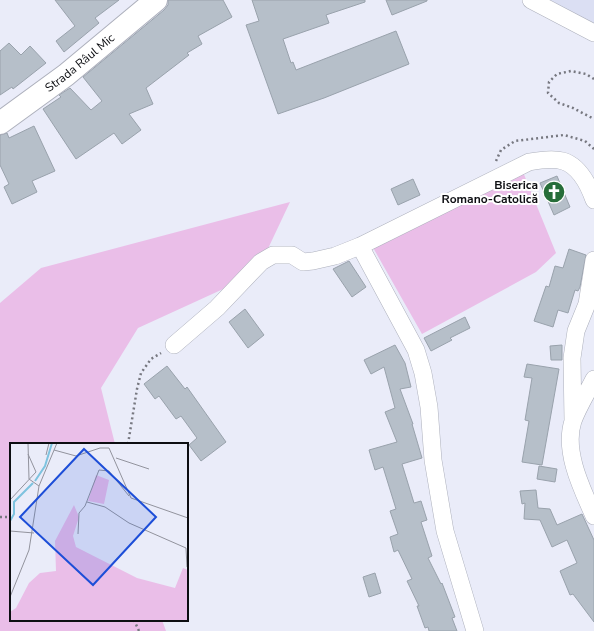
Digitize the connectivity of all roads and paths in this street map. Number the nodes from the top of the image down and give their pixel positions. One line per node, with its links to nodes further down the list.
1 (156, 0): 8 (street, Strada Râul Mic)
2 (531, 0): 3 (street)
3 (550, 11): 4 (street); 5 (street)
4 (594, 33)
5 (594, 44)
6 (594, 79): 7 (path)
7 (594, 119)
8 (0, 123)
9 (594, 200): 10 (street)
10 (360, 246): 12 (street); 21 (street)
11 (594, 260): 14 (street)
12 (174, 345): 15 (path)
13 (594, 379): 14 (street)
14 (573, 421): 16 (street)
15 (128, 443)
16 (594, 516)
17 (134, 621): 19 (path)
18 (137, 621): 19 (path)
19 (137, 627): 20 (path)
20 (139, 631)
21 (475, 631)

